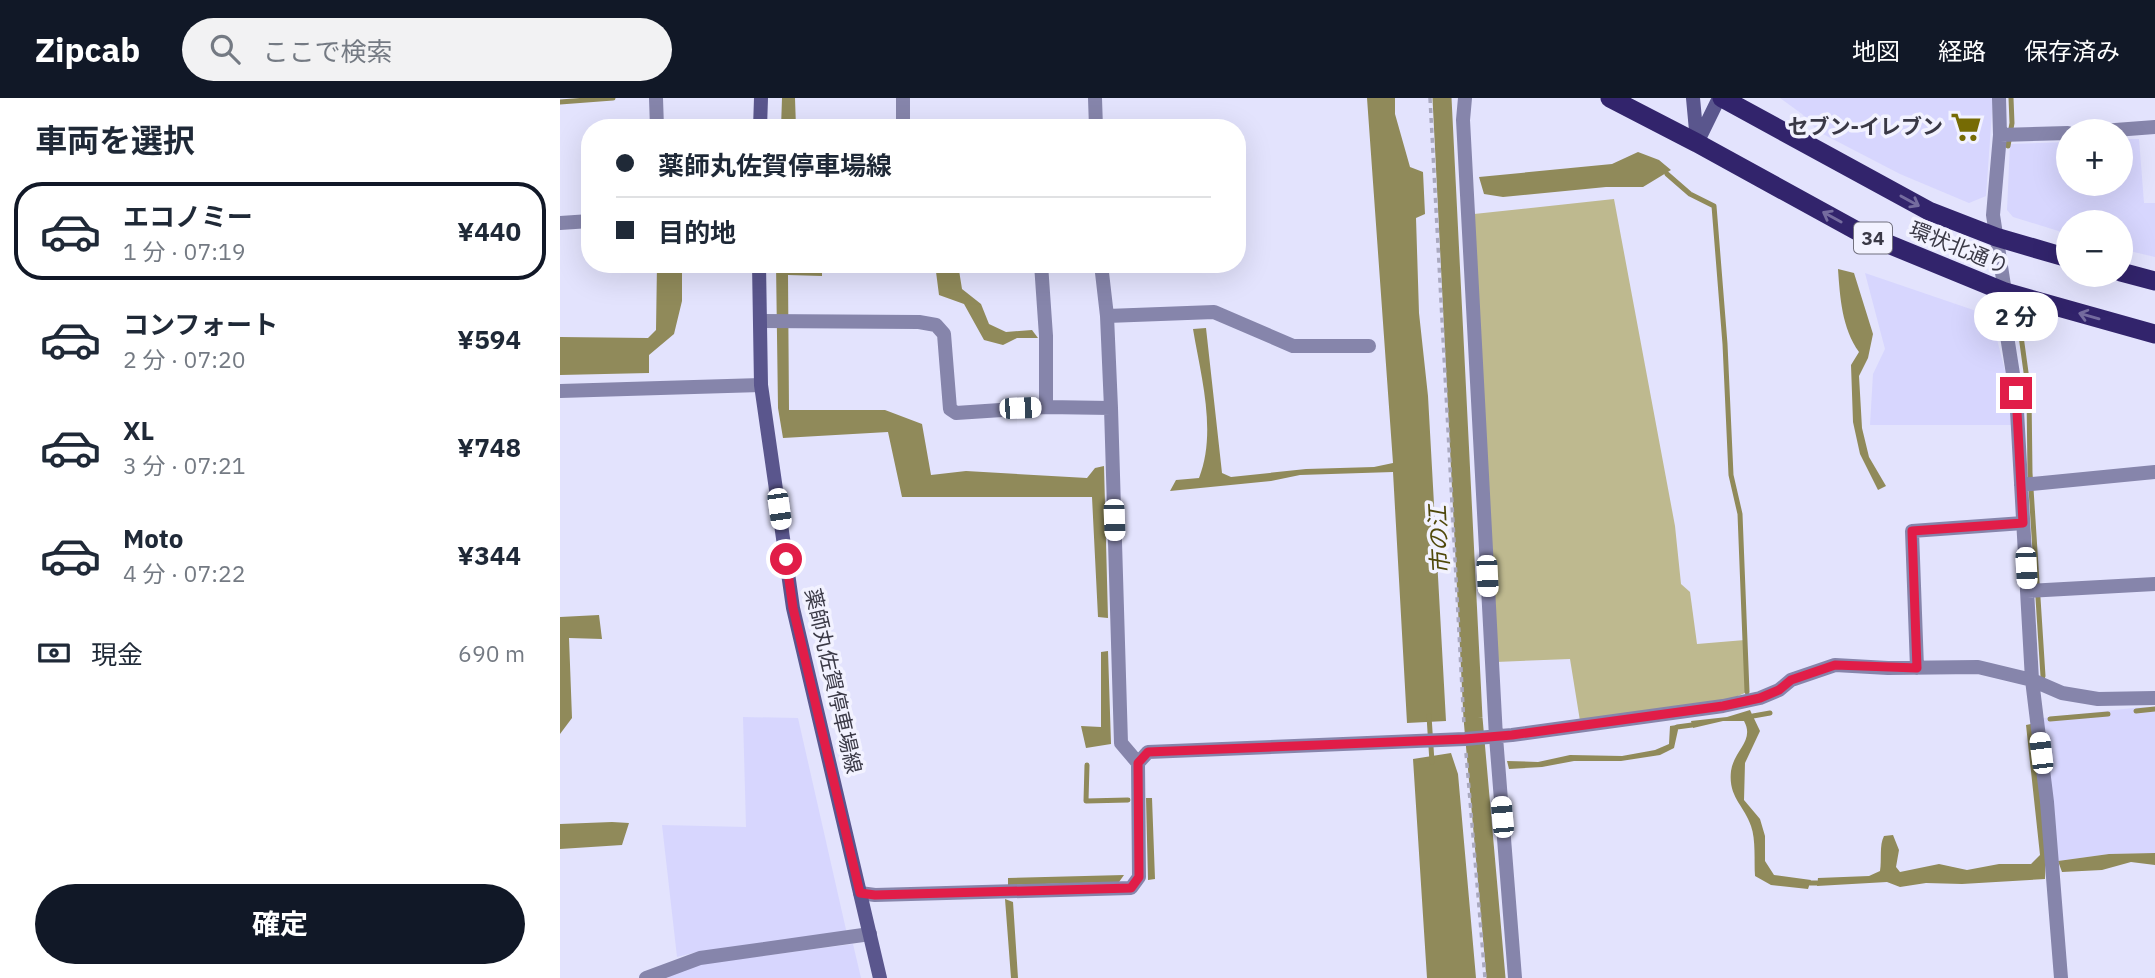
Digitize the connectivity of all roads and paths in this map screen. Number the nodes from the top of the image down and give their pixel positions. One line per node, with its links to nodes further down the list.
1 (656, 98): 11 (street)
2 (761, 98): 12 (main road)
3 (902, 98): 13 (street)
4 (1095, 98): 14 (street)
5 (1430, 98): 47 (path)
6 (1465, 98): 46 (street)
7 (1610, 98): 19 (highway, 環状北通り / 34)
8 (1693, 98): 19 (main road)
9 (1720, 98): 19 (main road); 22 (highway, 環状北通り / 34, one-way to 22)
10 (1999, 98): 18 (street)
11 (657, 119)
12 (760, 119)
13 (903, 119)
14 (1096, 119)
15 (2155, 127): 16 (street)
16 (2133, 129)
17 (2056, 133): 18 (street)
18 (2007, 135): 22 (street)
19 (1697, 142): 29 (highway, 環状北通り / 34, one-way to 19)
20 (581, 222): 21 (street)
21 (560, 223)
22 (1996, 237): 23 (highway, 環状北通り / 34); 29 (street)
23 (2056, 254)
24 (760, 273): 31 (main road, 薬師丸佐賀停車場線)
25 (1042, 273): 36 (street)
26 (1102, 273): 30 (street)
27 (2133, 275): 28 (highway)
28 (2155, 281)
29 (2005, 292): 32 (highway, 環状北通り / 34, one-way to 29); 39 (street)
30 (1107, 316): 33 (street); 37 (street)
31 (765, 321): 34 (main road, 薬師丸佐賀停車場線); 36 (street)
32 (2155, 334)
33 (1369, 346)
34 (761, 385): 35 (street); 49 (main road, 薬師丸佐賀停車場線)
35 (560, 391)
36 (1046, 407): 37 (street)
37 (1111, 408): 48 (street)
38 (2155, 472): 39 (street)
39 (2029, 484): 40 (street)
40 (2023, 523): 42 (street); 43 (street)
41 (2155, 584): 42 (street)
42 (2027, 591): 44 (street)
43 (1917, 668): 44 (street); 46 (street)
44 (2032, 680): 45 (street); 55 (street)
45 (2155, 698)
46 (1496, 737): 47 (street); 54 (street)
47 (1465, 739): 48 (street); 53 (path)
48 (1138, 763): 49 (street)
49 (860, 893): 50 (main road, 薬師丸佐賀停車場線)
50 (870, 934): 51 (street); 52 (main road, 薬師丸佐賀停車場線)
51 (646, 978)
52 (880, 978)
53 (1485, 978)
54 (1515, 978)
55 (2061, 978)

